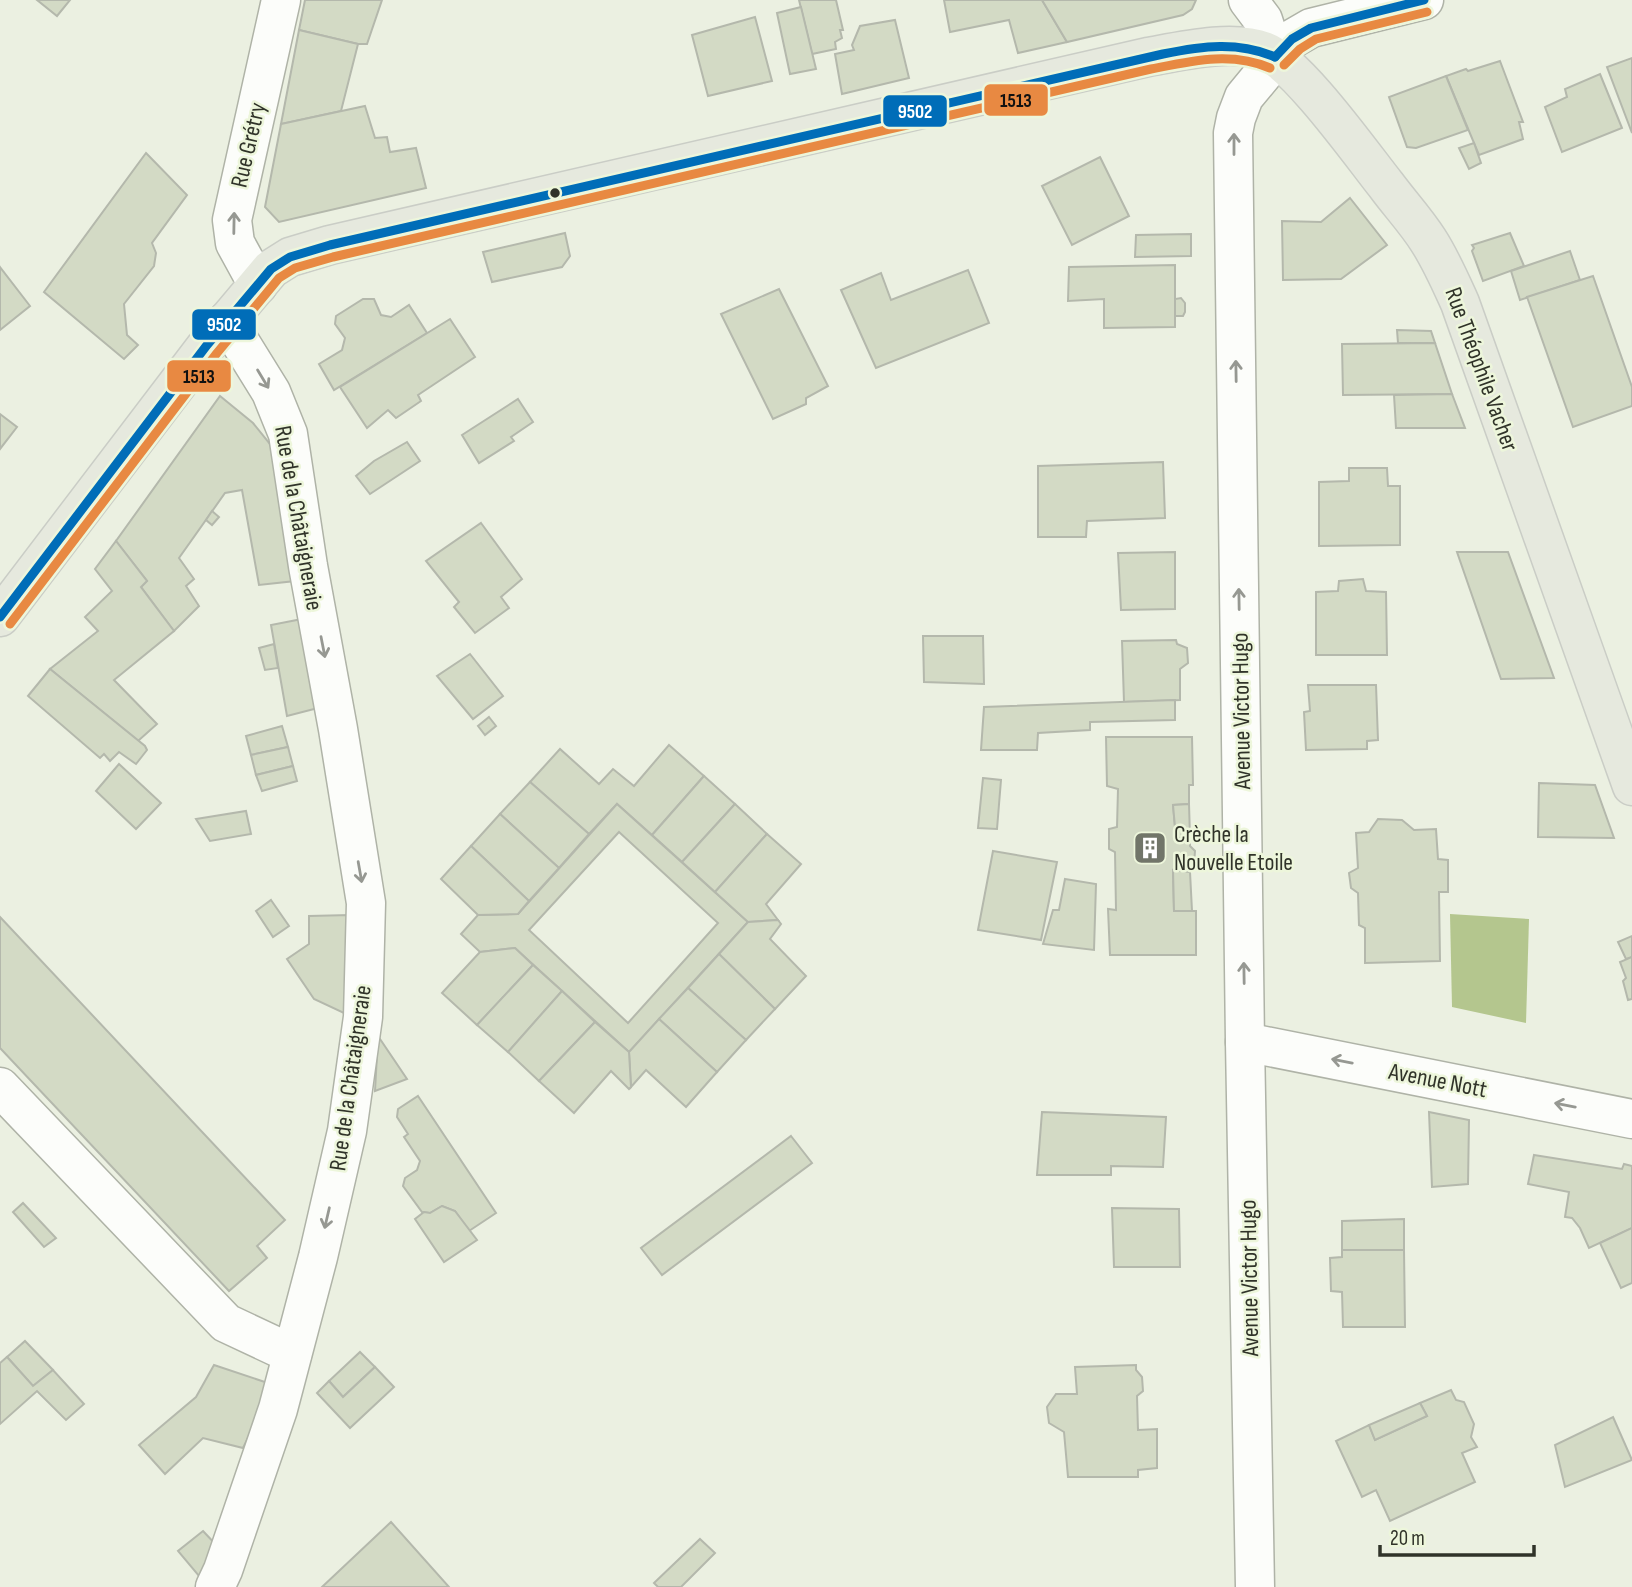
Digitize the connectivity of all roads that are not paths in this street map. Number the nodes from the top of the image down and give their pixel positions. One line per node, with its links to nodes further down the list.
1 (281, 0): 5 (street, Rue Grétry, one-way to 1)
2 (1248, 0): 4 (street, Rue Théophile Vacher)
3 (1424, 0): 4 (street, Avenue Victor Hugo)
4 (1275, 57): 5 (main road); 8 (main road, Rue Théophile Vacher); 9 (street, Avenue Victor Hugo, one-way to 4)
5 (258, 285): 6 (main road)
6 (227, 321): 7 (main road); 12 (street, Rue de la Châtaigneraie, one-way to 12)
7 (0, 617)
8 (1632, 786)
9 (1245, 1042): 11 (street, Avenue Nott, one-way to 9); 14 (street, Avenue Victor Hugo)
10 (0, 1087): 12 (street)
11 (1632, 1119)
12 (292, 1354): 13 (street, Rue de la Châtaigneraie)
13 (215, 1587)
14 (1255, 1587)

